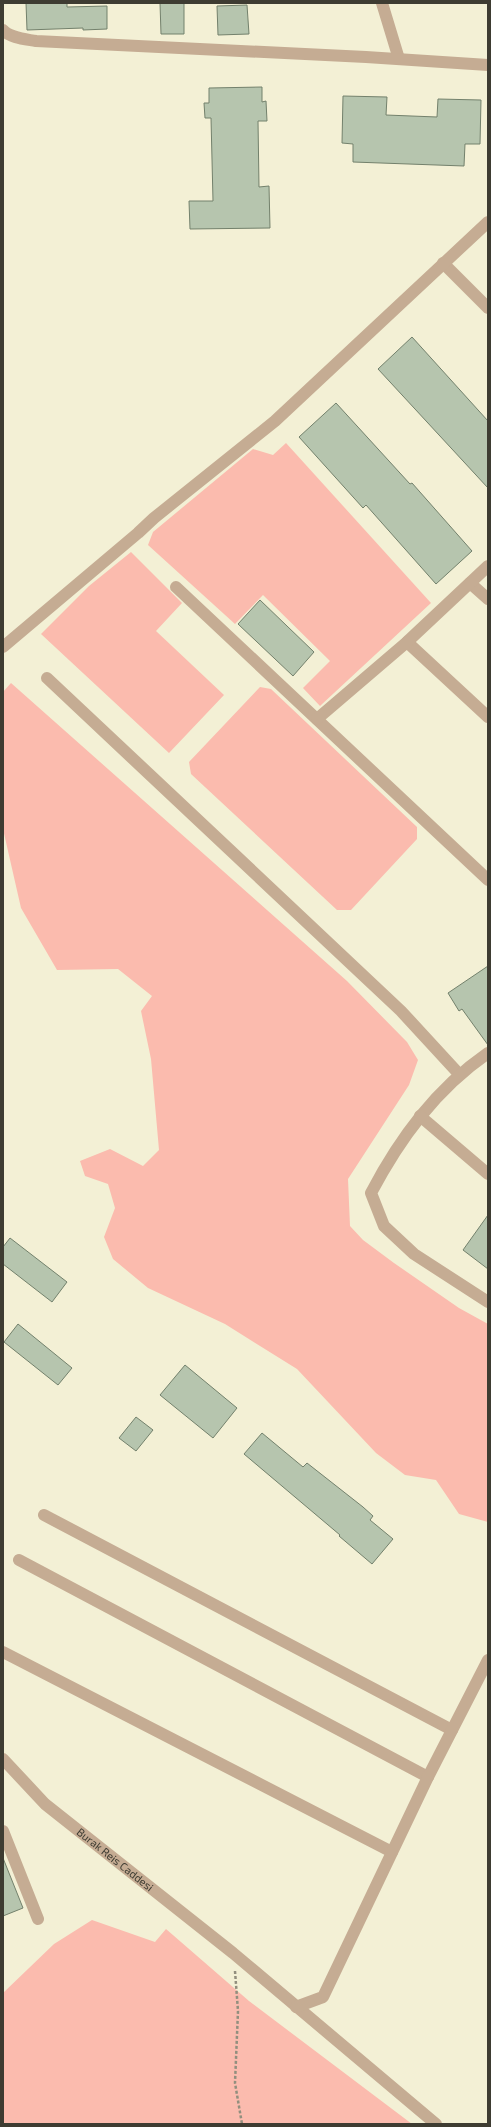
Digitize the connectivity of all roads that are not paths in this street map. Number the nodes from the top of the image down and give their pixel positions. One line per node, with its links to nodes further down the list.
1 (382, 3): 3 (street)
2 (4, 32): 3 (street)
3 (399, 59): 4 (street)
4 (488, 65)
5 (488, 222): 6 (street)
6 (443, 262): 7 (street); 13 (street)
7 (488, 308)
8 (488, 566): 9 (street)
9 (470, 583): 11 (street); 12 (street)
10 (176, 587): 16 (street)
11 (488, 599)
12 (407, 642): 15 (street); 16 (street)
13 (3, 647)
14 (47, 678): 19 (street)
15 (488, 717)
16 (317, 719): 17 (street)
17 (488, 880)
18 (488, 1053): 19 (street)
19 (459, 1074): 20 (street)
20 (420, 1116): 21 (street); 22 (street)
21 (488, 1174)
22 (488, 1302)
23 (44, 1515): 27 (street)
24 (19, 1560): 29 (street)
25 (3, 1652): 31 (street)
26 (488, 1660): 27 (street)
27 (452, 1730): 29 (street)
28 (3, 1759): 33 (street, Burak Reis Caddesi)
29 (428, 1777): 31 (street)
30 (3, 1831): 32 (street)
31 (392, 1852): 33 (street)
32 (38, 1919)
33 (296, 2007): 34 (street, Burak Reis Caddesi)
34 (436, 2124)

